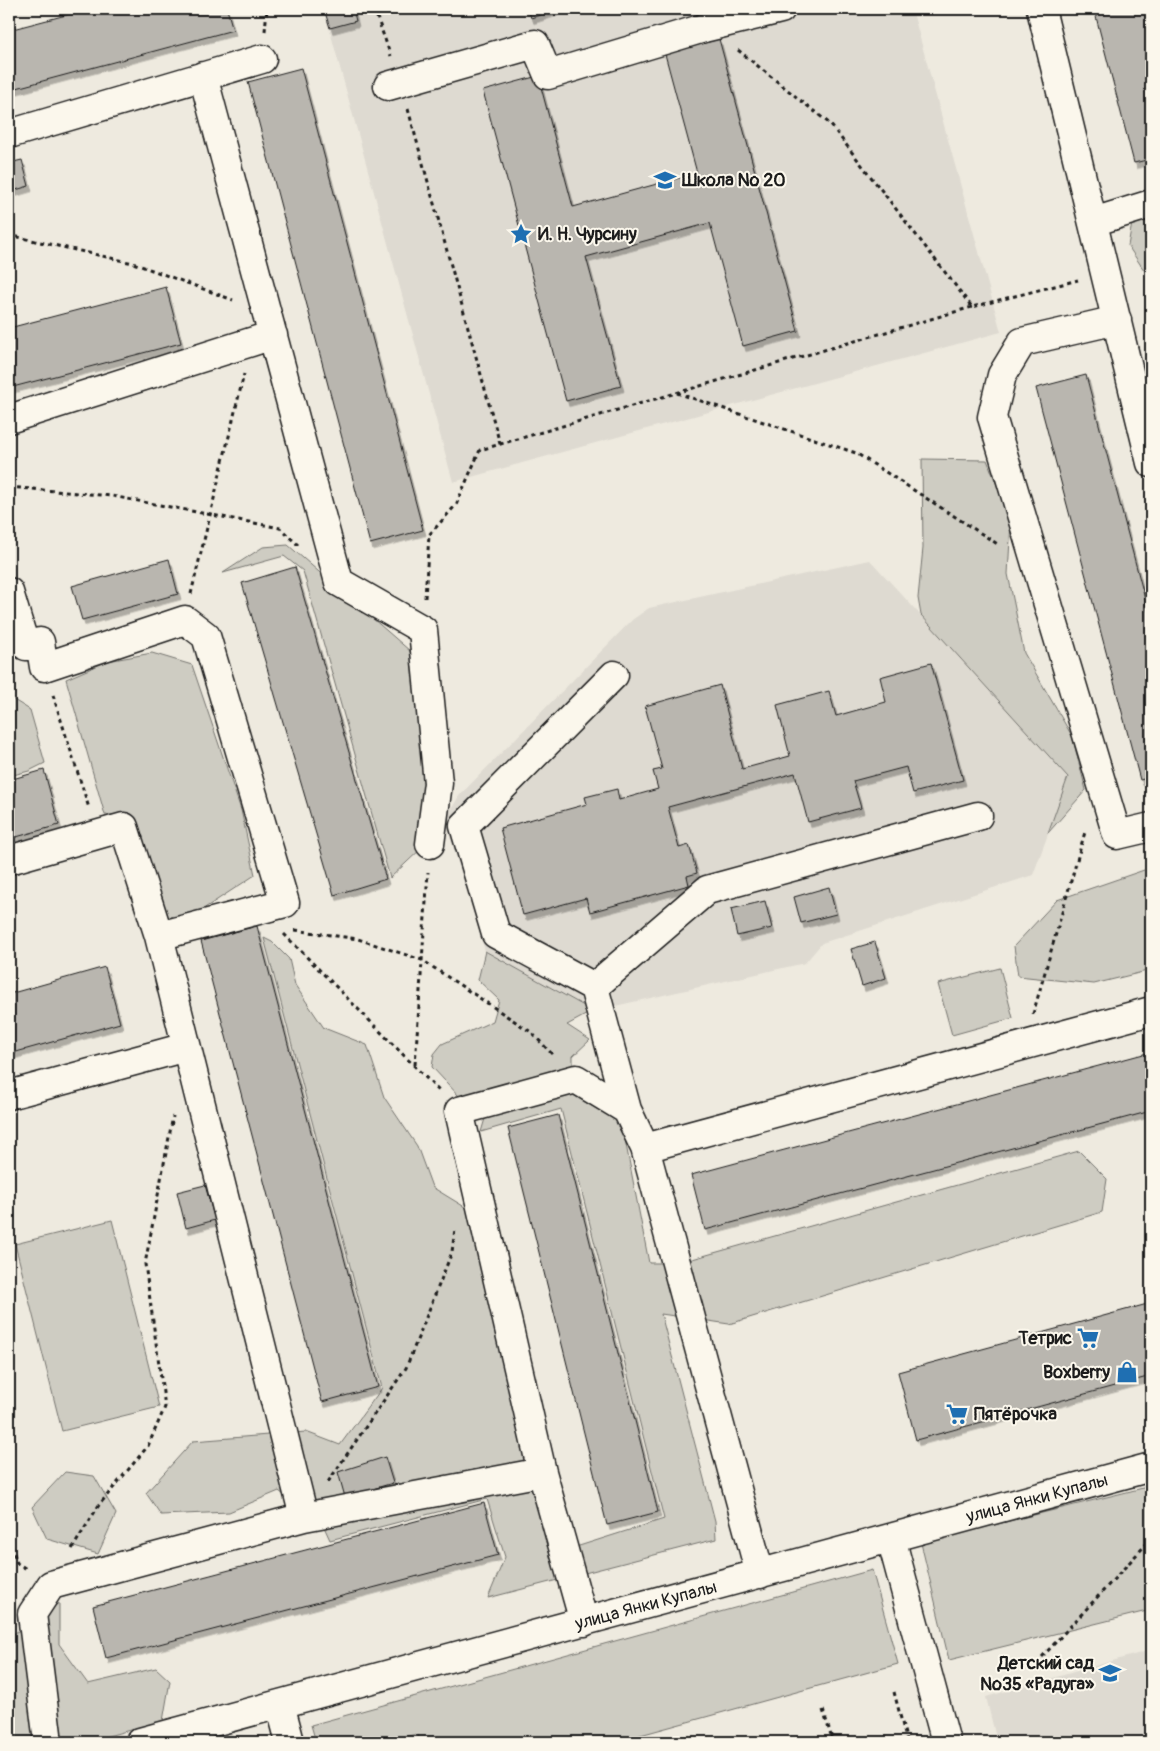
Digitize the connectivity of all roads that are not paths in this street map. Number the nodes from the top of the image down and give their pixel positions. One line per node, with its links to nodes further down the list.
1 (781, 9): 5 (street)
2 (1042, 9): 8 (street)
3 (262, 58): 4 (street)
4 (204, 76): 6 (street); 10 (street)
5 (394, 84)
6 (9, 134)
7 (1151, 204): 8 (street)
8 (1093, 222): 9 (street)
9 (1117, 320): 11 (street); 18 (street)
10 (264, 330): 12 (street); 19 (street)
11 (1145, 407): 13 (street)
12 (9, 419)
13 (1151, 463)
14 (9, 592): 15 (street)
15 (17, 638): 21 (street)
16 (614, 675): 22 (street)
17 (978, 816): 22 (street)
18 (1151, 827)
19 (430, 844)
20 (9, 860): 21 (street)
21 (158, 936): 24 (street)
22 (594, 987): 26 (street)
23 (1151, 1011): 27 (street)
24 (186, 1047): 25 (street); 30 (street)
25 (9, 1095)
26 (627, 1110): 27 (street); 29 (street)
27 (645, 1148): 32 (street)
28 (1151, 1467): 31 (street, улица Янки Купалы)
29 (542, 1472): 30 (street); 33 (street)
30 (304, 1517): 35 (street)
31 (891, 1538): 32 (street, улица Янки Купалы); 38 (street)
32 (760, 1574): 33 (street, улица Янки Купалы)
33 (584, 1622): 34 (street, улица Янки Купалы)
34 (280, 1704): 36 (street, улица Янки Купалы); 37 (street)
35 (48, 1742)
36 (140, 1742)
37 (290, 1742)
38 (946, 1742)

